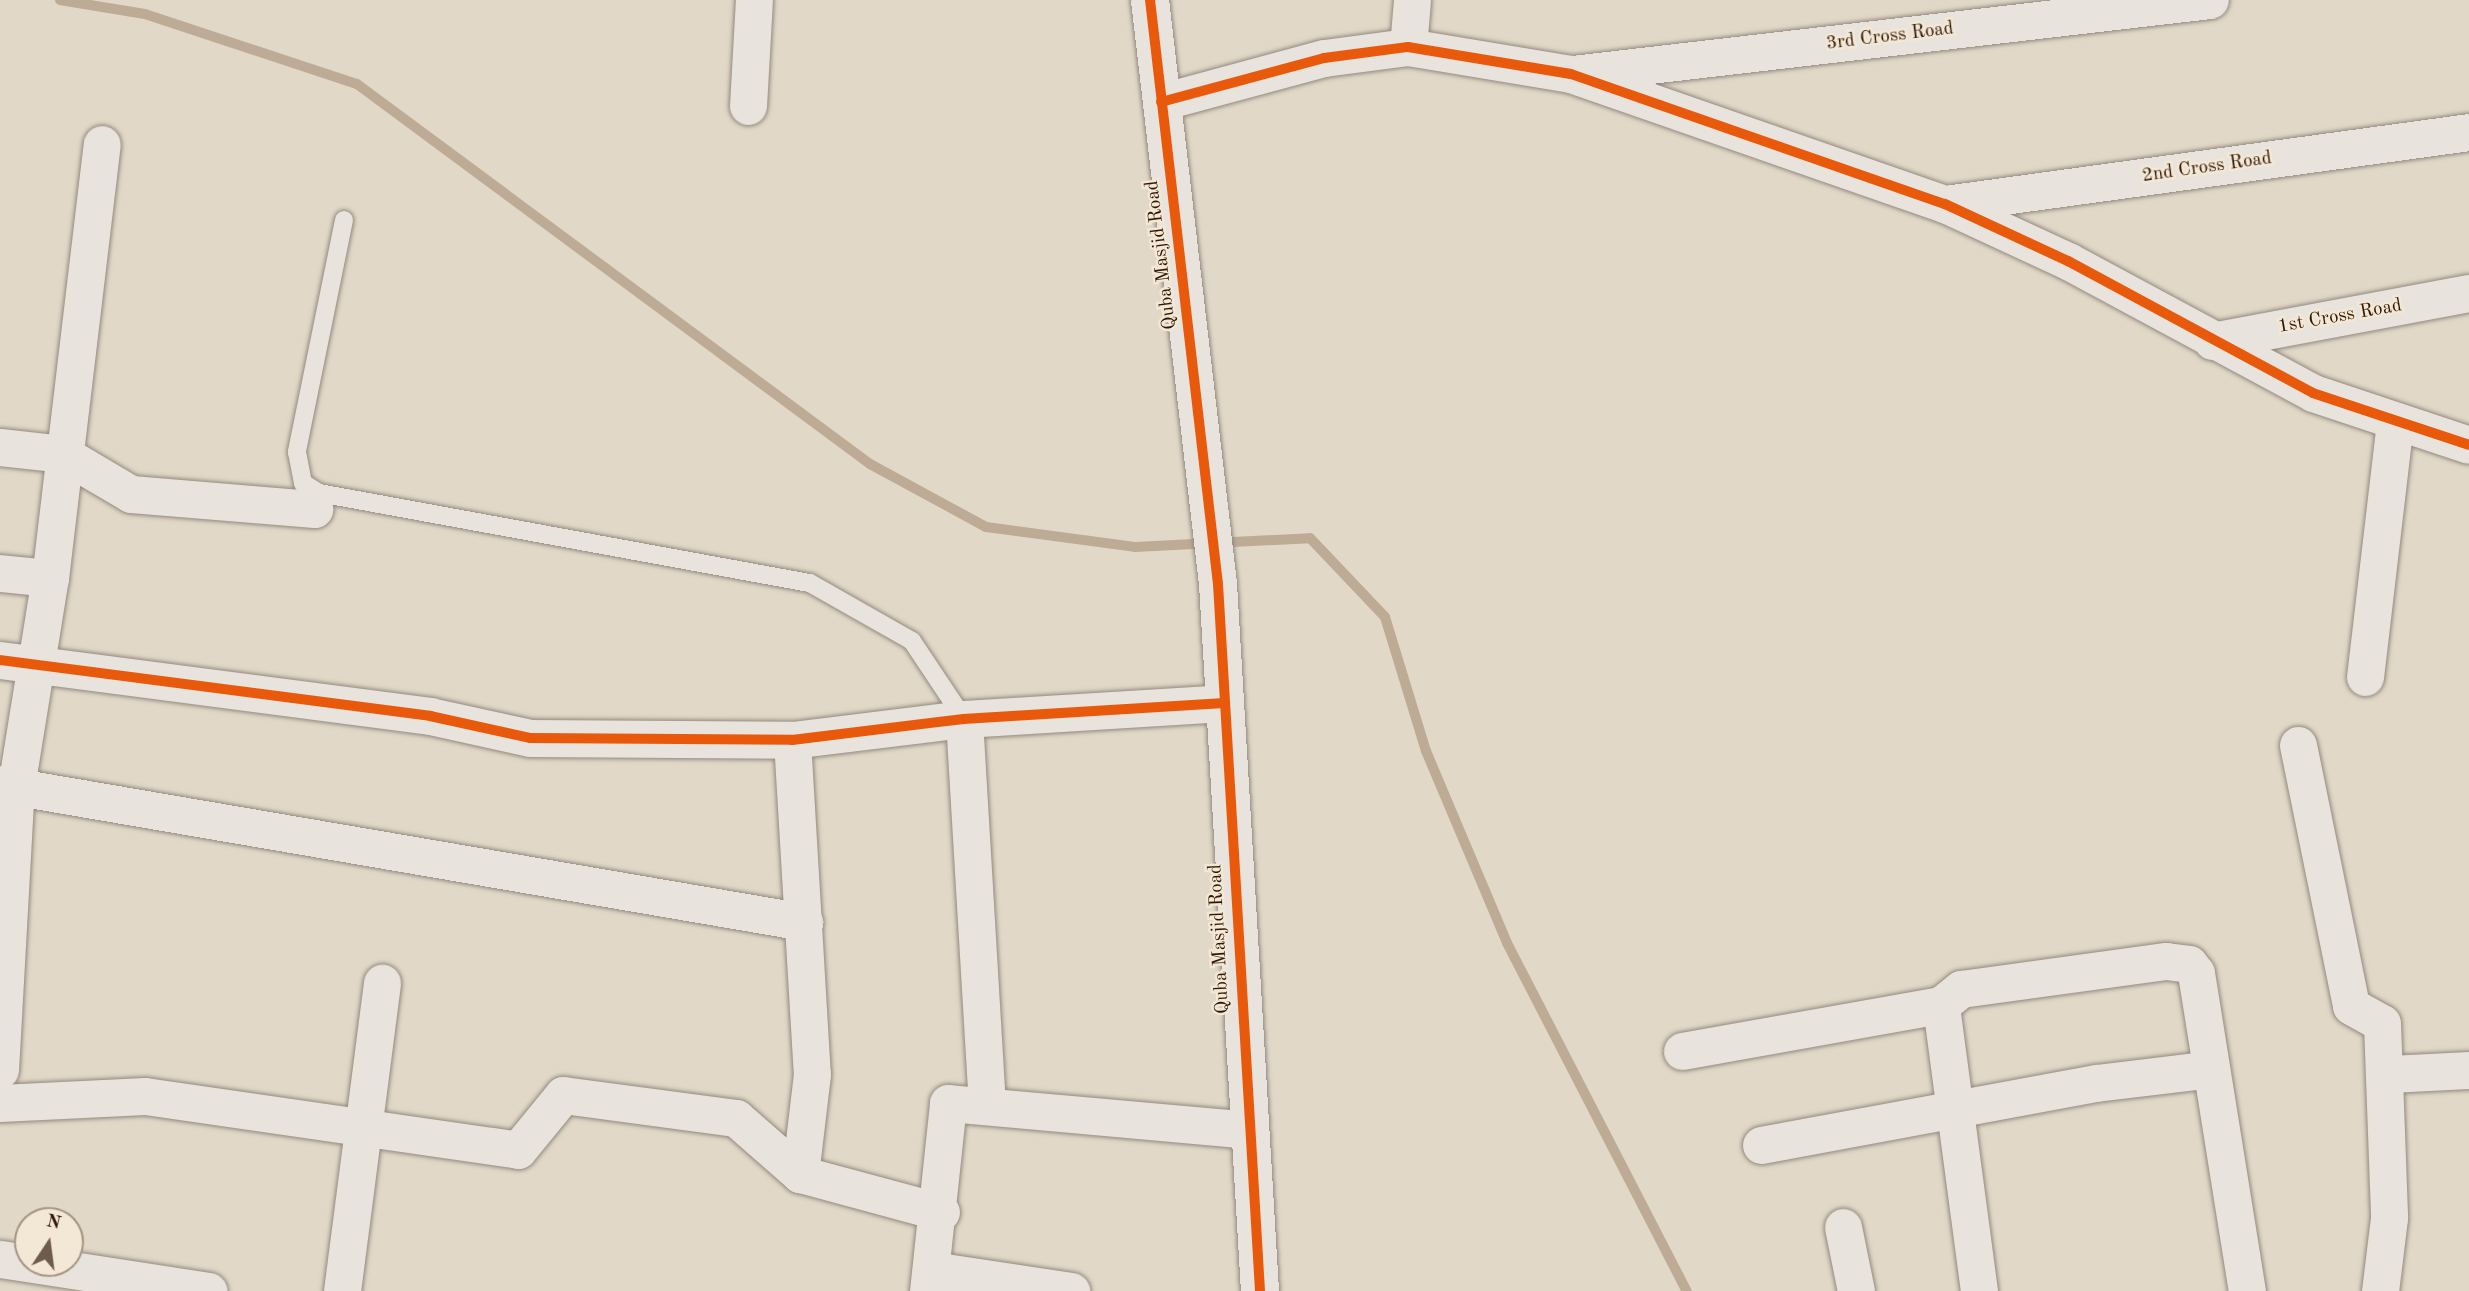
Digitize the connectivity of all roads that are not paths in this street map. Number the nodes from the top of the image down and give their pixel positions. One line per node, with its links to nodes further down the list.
1 (754, 0): 8 (street)
2 (1150, 0): 7 (street, Quba Masjid Road)
3 (1412, 0): 5 (street)
4 (2210, 0): 6 (street, 3rd Cross Road)
5 (1408, 47): 6 (street); 7 (street)
6 (1571, 74): 11 (street)
7 (1161, 102): 24 (street, Quba Masjid Road)
8 (748, 106)
9 (2469, 132): 11 (street, 2nd Cross Road)
10 (102, 144): 18 (street)
11 (1945, 204): 14 (street)
12 (344, 220): 25 (lane)
13 (2469, 293): 14 (street, 1st Cross Road)
14 (2212, 341): 15 (street)
15 (2395, 423): 16 (street); 23 (street)
16 (2469, 444)
17 (0, 447): 18 (street)
18 (63, 454): 19 (street); 21 (street)
19 (314, 509)
20 (0, 573): 21 (street)
21 (50, 578): 22 (street)
22 (18, 661): 26 (street); 28 (street)
23 (2365, 677)
24 (1224, 704): 25 (street); 42 (street, Quba Masjid Road)
25 (964, 719): 26 (street); 38 (street)
26 (792, 740): 30 (street)
27 (2298, 745): 37 (street)
28 (8, 786): 29 (street); 30 (street)
29 (3, 897): 35 (street)
30 (804, 922): 44 (street)
31 (382, 983): 41 (street)
32 (1941, 1005): 33 (street); 34 (street); 40 (street)
33 (1682, 1051)
34 (2211, 1069): 40 (street); 55 (street)
35 (0, 1070)
36 (2469, 1070): 37 (street)
37 (2388, 1074): 56 (street)
38 (988, 1102): 42 (street); 45 (street)
39 (0, 1103): 41 (street)
40 (1960, 1113): 43 (street); 54 (street)
41 (363, 1128): 44 (street); 50 (street)
42 (1250, 1130): 52 (street, Quba Masjid Road)
43 (1761, 1145)
44 (800, 1174): 45 (street)
45 (941, 1212): 48 (street)
46 (1843, 1227): 53 (street)
47 (0, 1259): 49 (street)
48 (930, 1280): 51 (street)
49 (209, 1291)
50 (342, 1291)
51 (1071, 1291)
52 (1260, 1291)
53 (1856, 1291)
54 (1979, 1291)
55 (2247, 1291)
56 (2380, 1291)

